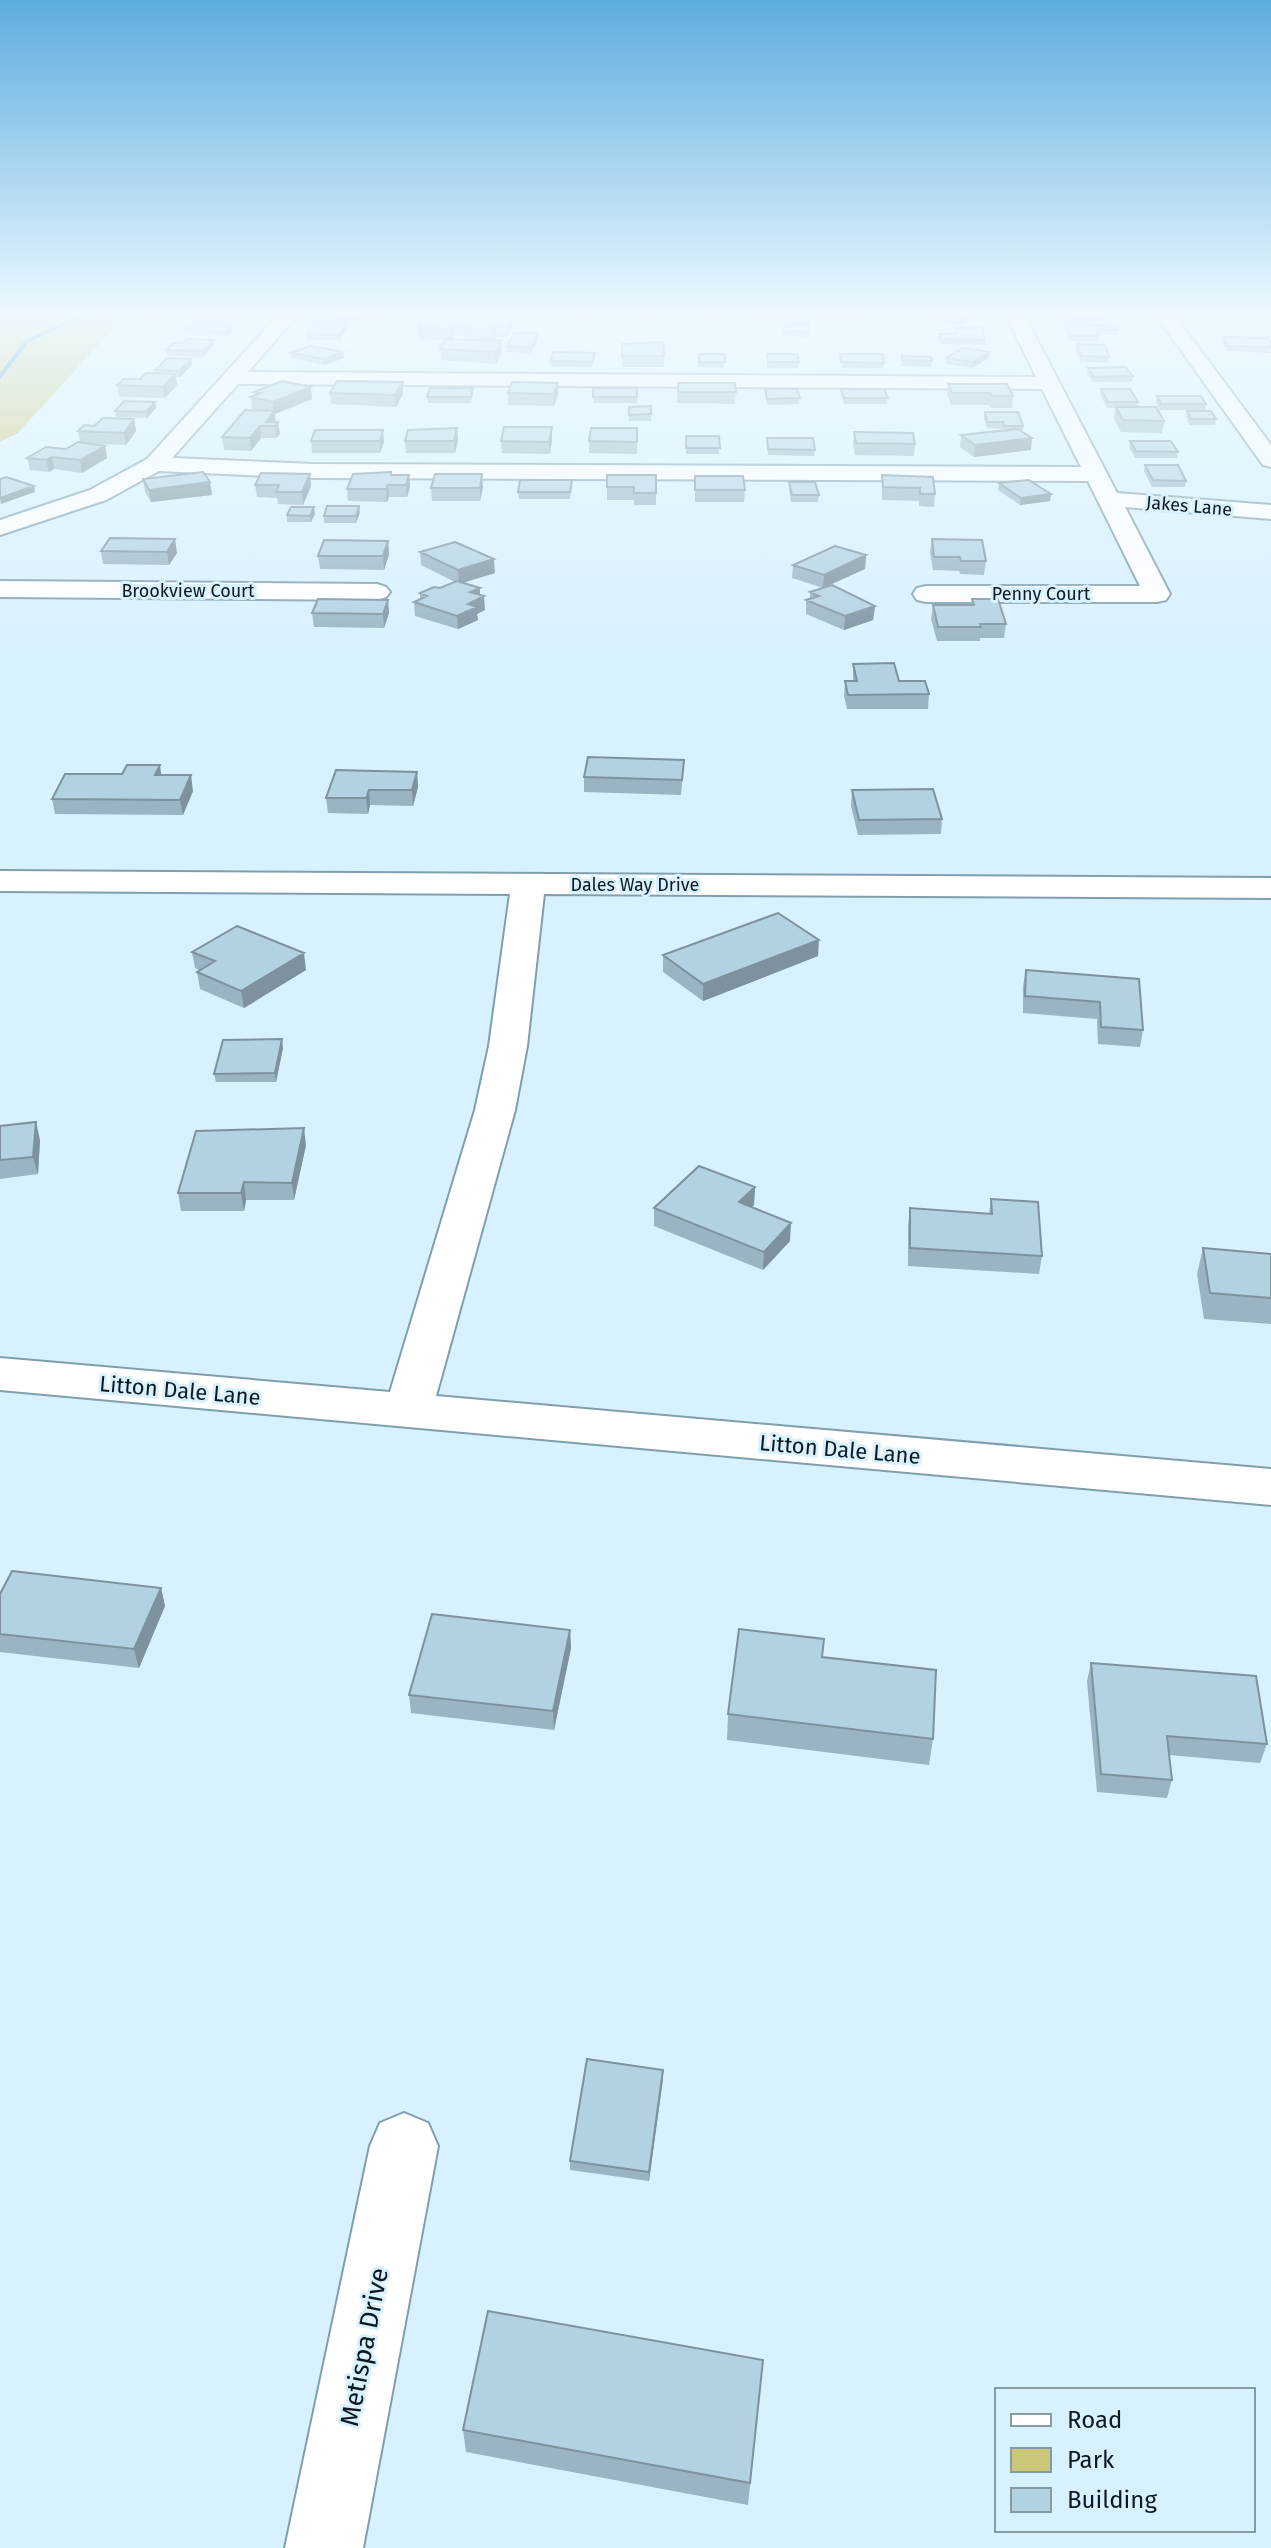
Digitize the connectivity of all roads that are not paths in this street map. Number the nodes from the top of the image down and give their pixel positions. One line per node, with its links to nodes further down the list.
1 (186, 430): 5 (street)
2 (1073, 430): 6 (street)
3 (1249, 430): 4 (street)
4 (1271, 460)
5 (155, 464): 6 (street); 9 (street)
6 (1095, 474): 7 (street)
7 (1108, 499): 8 (street, Jakes Lane); 12 (street, Penny Court)
8 (1271, 512)
9 (0, 528)
10 (0, 589): 11 (street, Brookview Court)
11 (377, 592)
12 (926, 594)
13 (0, 881): 14 (street, Dales Way Drive)
14 (528, 885): 15 (street, Dales Way Drive); 17 (street)
15 (1271, 888)
16 (0, 1374): 17 (street, Litton Dale Lane)
17 (408, 1411): 18 (street, Litton Dale Lane)
18 (1271, 1487)
19 (404, 2146): 20 (street, Metispa Drive)
20 (324, 2548)

